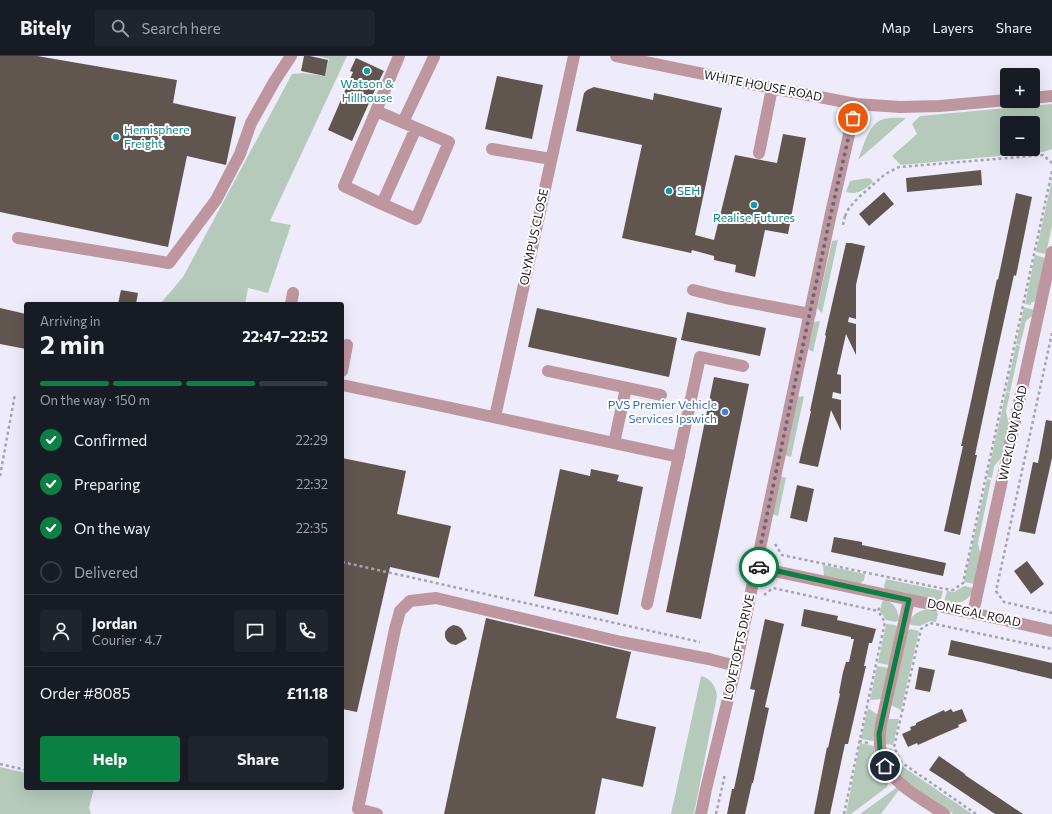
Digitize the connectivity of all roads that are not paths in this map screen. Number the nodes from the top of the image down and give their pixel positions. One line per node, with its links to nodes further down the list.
1 (291, 56): 18 (street)
2 (399, 56): 11 (street)
3 (574, 56): 16 (street, OLYMPUS CLOSE)
4 (434, 57): 12 (street)
5 (624, 57): 6 (street, WHITE HOUSE ROAD)
6 (772, 88): 10 (street, WHITE HOUSE ROAD); 15 (street)
7 (1052, 96): 8 (street)
8 (1040, 97)
9 (1000, 101): 10 (street, WHITE HOUSE ROAD)
10 (856, 104): 22 (street, LOVETOFTS DRIVE)
11 (376, 111): 12 (street); 17 (street)
12 (403, 122): 13 (street)
13 (416, 128): 17 (street); 17 (street)
14 (492, 149): 16 (street)
15 (759, 153)
16 (551, 159): 30 (street, OLYMPUS CLOSE)
17 (382, 204)
18 (18, 238)
19 (1052, 252): 20 (street, WICKLOW ROAD)
20 (1049, 284): 36 (street, WICKLOW ROAD)
21 (693, 290): 22 (street)
22 (810, 314): 33 (street, LOVETOFTS DRIVE)
23 (347, 345): 24 (street)
24 (344, 360)
25 (743, 366): 32 (street)
26 (548, 371): 28 (street)
27 (344, 385): 30 (street)
28 (626, 388): 29 (street); 31 (street)
29 (661, 395)
30 (495, 417): 31 (street)
31 (614, 443): 32 (street)
32 (679, 456): 35 (street)
33 (756, 567): 34 (street, DONEGAL ROAD); 38 (street, LOVETOFTS DRIVE)
34 (909, 600): 36 (street, DONEGAL ROAD); 41 (street)
35 (647, 604)
36 (974, 613): 37 (street, DONEGAL ROAD)
37 (1052, 631)
38 (736, 666): 39 (street); 40 (street, LOVETOFTS DRIVE)
39 (377, 814)
40 (701, 814)
41 (944, 814)

